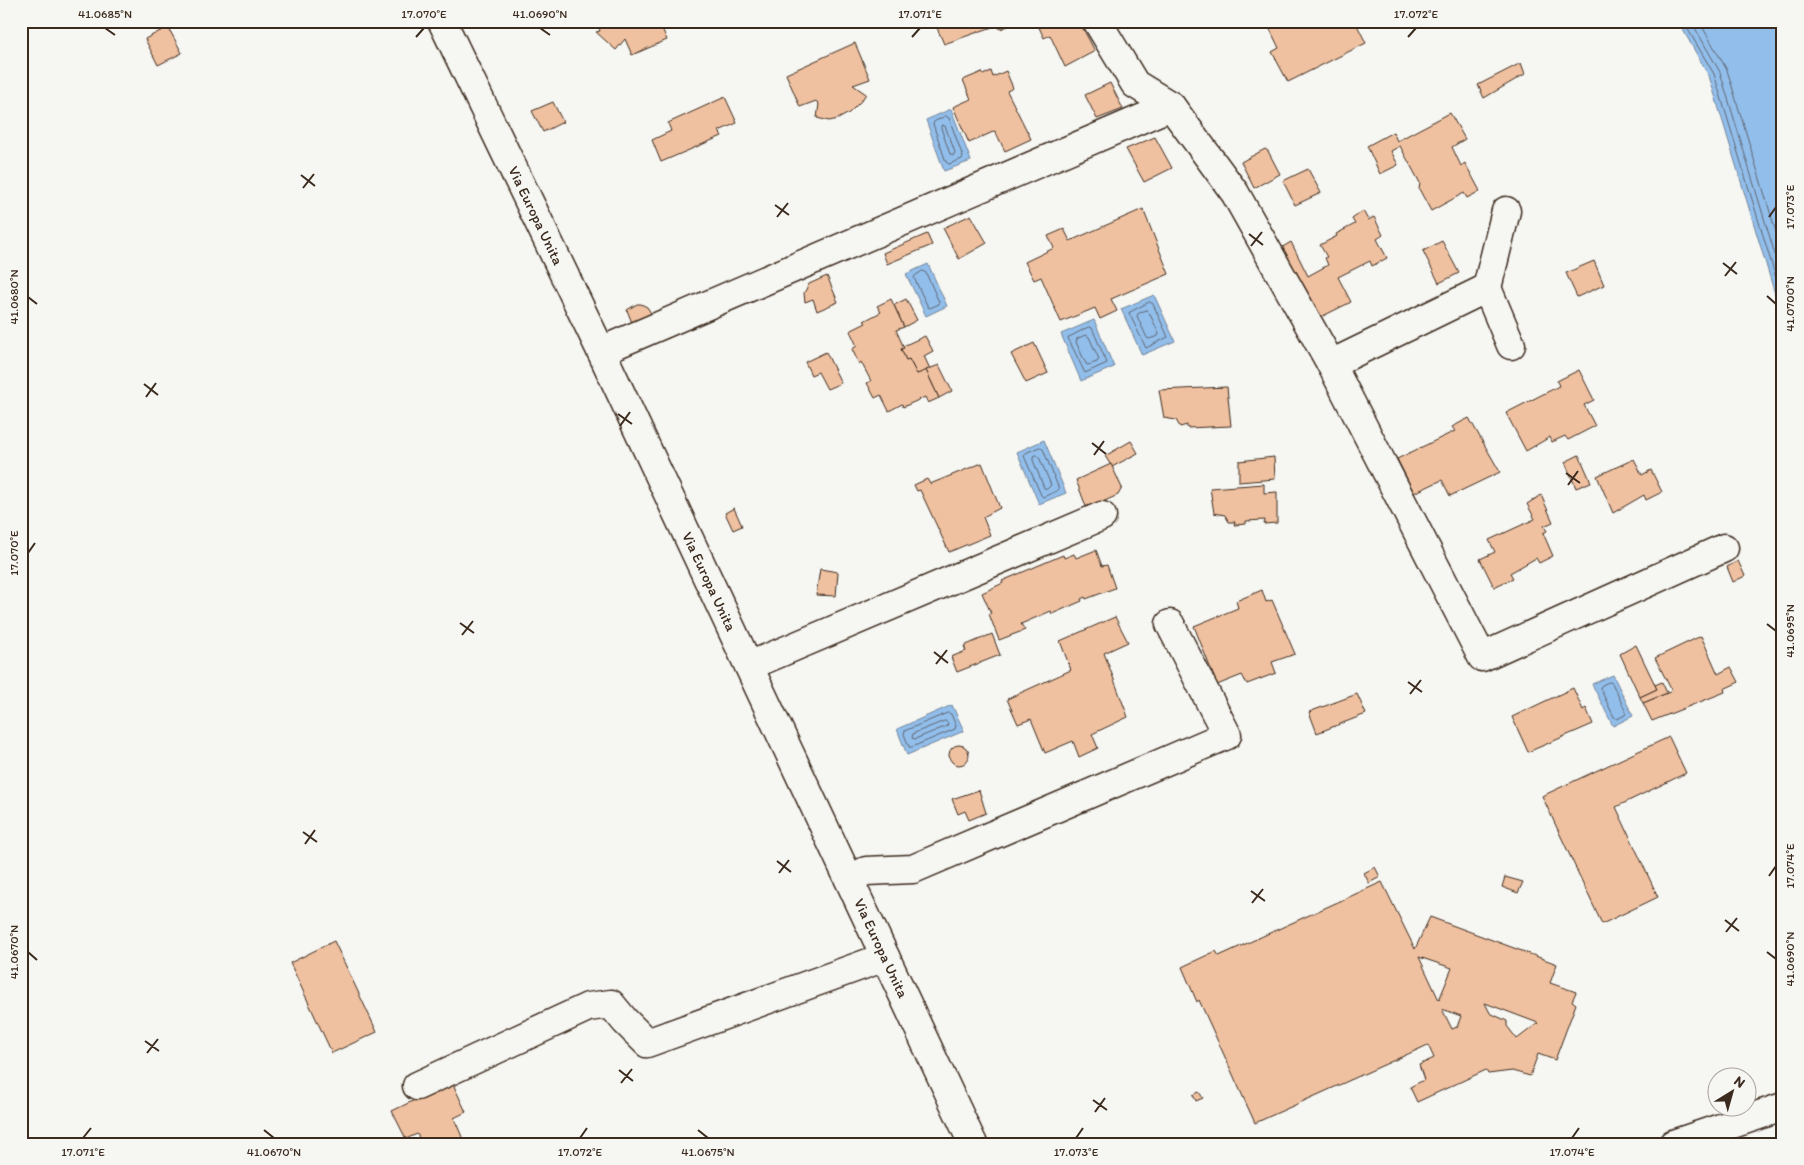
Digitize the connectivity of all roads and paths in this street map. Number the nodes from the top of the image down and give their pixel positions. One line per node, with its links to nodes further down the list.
1 (442, 21): 7 (street, Via Europa Unita)
2 (1097, 21): 3 (street)
3 (1171, 106): 7 (street); 8 (street)
4 (1506, 211): 5 (street)
5 (1487, 288): 6 (street); 8 (street)
6 (1511, 345)
7 (601, 352): 12 (street, Via Europa Unita)
8 (1331, 364): 10 (street)
9 (1102, 516): 12 (street)
10 (1724, 548)
11 (1170, 624): 13 (street)
12 (749, 666): 13 (street, Via Europa Unita)
13 (849, 879): 14 (street, Via Europa Unita)
14 (885, 957): 15 (street); 17 (street, Via Europa Unita)
15 (417, 1086)
16 (1783, 1107): 18 (street)
17 (972, 1144)
18 (1673, 1144)

